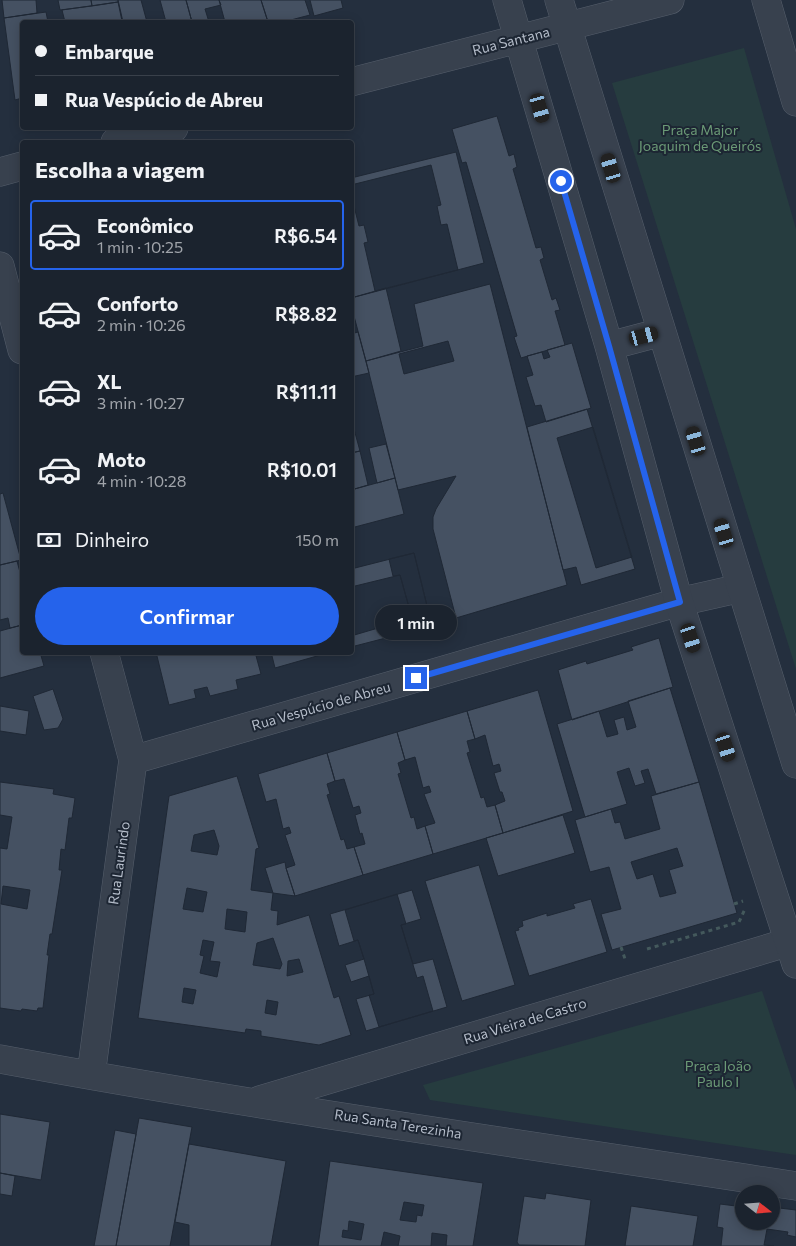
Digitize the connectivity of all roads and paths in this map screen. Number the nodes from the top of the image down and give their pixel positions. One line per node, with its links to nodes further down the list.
1 (507, 0): 6 (street)
2 (560, 0): 5 (street)
3 (670, 0): 5 (street, Rua Santana)
4 (766, 0): 8 (street)
5 (568, 27): 6 (street, Rua Santana); 14 (street)
6 (519, 40): 7 (street, Rua Santana); 16 (street)
7 (354, 81)
8 (796, 102)
9 (166, 130): 10 (street)
10 (123, 140)
11 (20, 167): 12 (street)
12 (0, 172)
13 (0, 266): 15 (street)
14 (662, 332): 16 (street); 17 (street)
15 (20, 342)
16 (609, 346): 18 (street)
17 (741, 588): 18 (street, Rua Vespúcio de Abreu); 21 (street)
18 (680, 602): 20 (street, Rua Vespúcio de Abreu); 24 (street)
19 (105, 655): 20 (street, Rua Laurindo)
20 (133, 760): 26 (street, Rua Laurindo)
21 (796, 764)
22 (743, 902): 23 (path)
23 (647, 949)
24 (794, 949): 27 (street, Rua Vieira de Castro)
25 (0, 1058): 26 (street, Rua Santa Terezinha)
26 (91, 1075): 27 (street, Rua Santa Terezinha)
27 (253, 1102): 28 (street, Rua Santa Terezinha)
28 (796, 1186)

